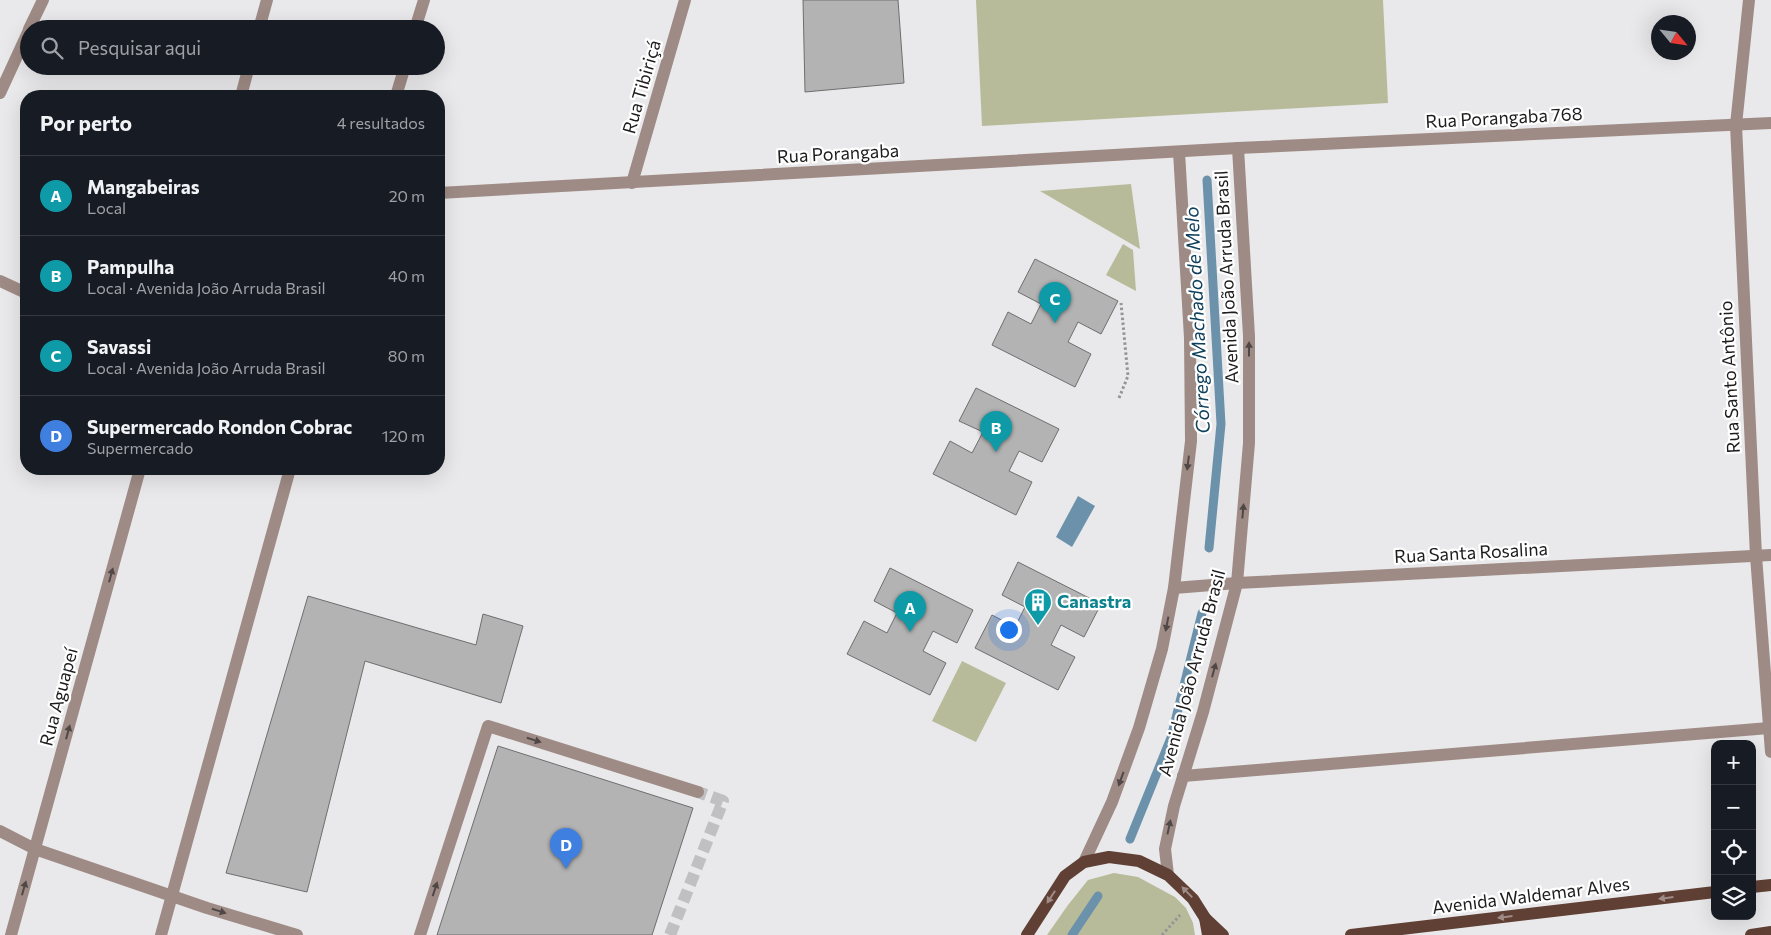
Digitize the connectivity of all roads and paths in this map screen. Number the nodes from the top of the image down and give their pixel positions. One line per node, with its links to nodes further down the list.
1 (43, 0): 6 (street)
2 (266, 0): 7 (street)
3 (424, 0): 8 (street)
4 (685, 0): 19 (street, Rua Tibiriçá)
5 (1750, 0): 16 (street, Rua Santo Antônio)
6 (34, 20)
7 (261, 20)
8 (418, 20)
9 (20, 50): 14 (street)
10 (247, 75): 12 (street)
11 (402, 75): 13 (street)
12 (243, 90)
13 (398, 90)
14 (0, 93)
15 (1771, 123): 16 (street, Rua Porangaba 768)
16 (1736, 125): 17 (street, Rua Porangaba 768); 28 (street, Rua Santo Antônio)
17 (1238, 148): 18 (street, Rua Porangaba); 29 (street, Avenida João Arruda Brasil, one-way to 17)
18 (1180, 152): 19 (street, Rua Porangaba); 30 (street, Avenida João Arruda Brasil, one-way to 30)
19 (632, 183): 20 (street, Rua Porangaba)
20 (445, 193)
21 (0, 281): 22 (street)
22 (20, 290)
23 (1121, 303): 24 (path)
24 (1119, 398)
25 (138, 475): 36 (street, Rua Aguapeí, one-way to 25)
26 (288, 475): 42 (street)
27 (1771, 555): 28 (street, Rua Santa Rosalina)
28 (1756, 556): 29 (street, Rua Santa Rosalina); 31 (street, Rua Santo Antônio)
29 (1237, 583): 30 (street, Rua Santa Rosalina); 33 (street, Avenida João Arruda Brasil, one-way to 29)
30 (1174, 588): 37 (street, Avenida João Arruda Brasil, one-way to 37)
31 (1769, 728): 32 (street, Rua Santo Antônio); 33 (street)
32 (1771, 752)
33 (1184, 776): 38 (street, Avenida João Arruda Brasil, one-way to 33)
34 (698, 792): 48 (street, one-way to 34)
35 (0, 831): 36 (street)
36 (35, 849): 42 (street); 45 (street, Rua Aguapeí, one-way to 36)
37 (1084, 862): 38 (main road); 49 (main road, one-way to 49)
38 (1168, 875): 43 (main road, one-way to 38)
39 (1771, 885): 40 (main road)
40 (1756, 887)
41 (1711, 892): 52 (main road, Avenida Waldemar Alves, one-way to 52)
42 (173, 896): 46 (street); 47 (street, one-way to 47)
43 (1204, 918): 50 (main road); 51 (main road)
44 (1771, 932): 53 (main road)
45 (11, 935)
46 (160, 935)
47 (297, 935)
48 (420, 935)
49 (1027, 935)
50 (1208, 935)
51 (1223, 935)
52 (1352, 935)
53 (1751, 935)

